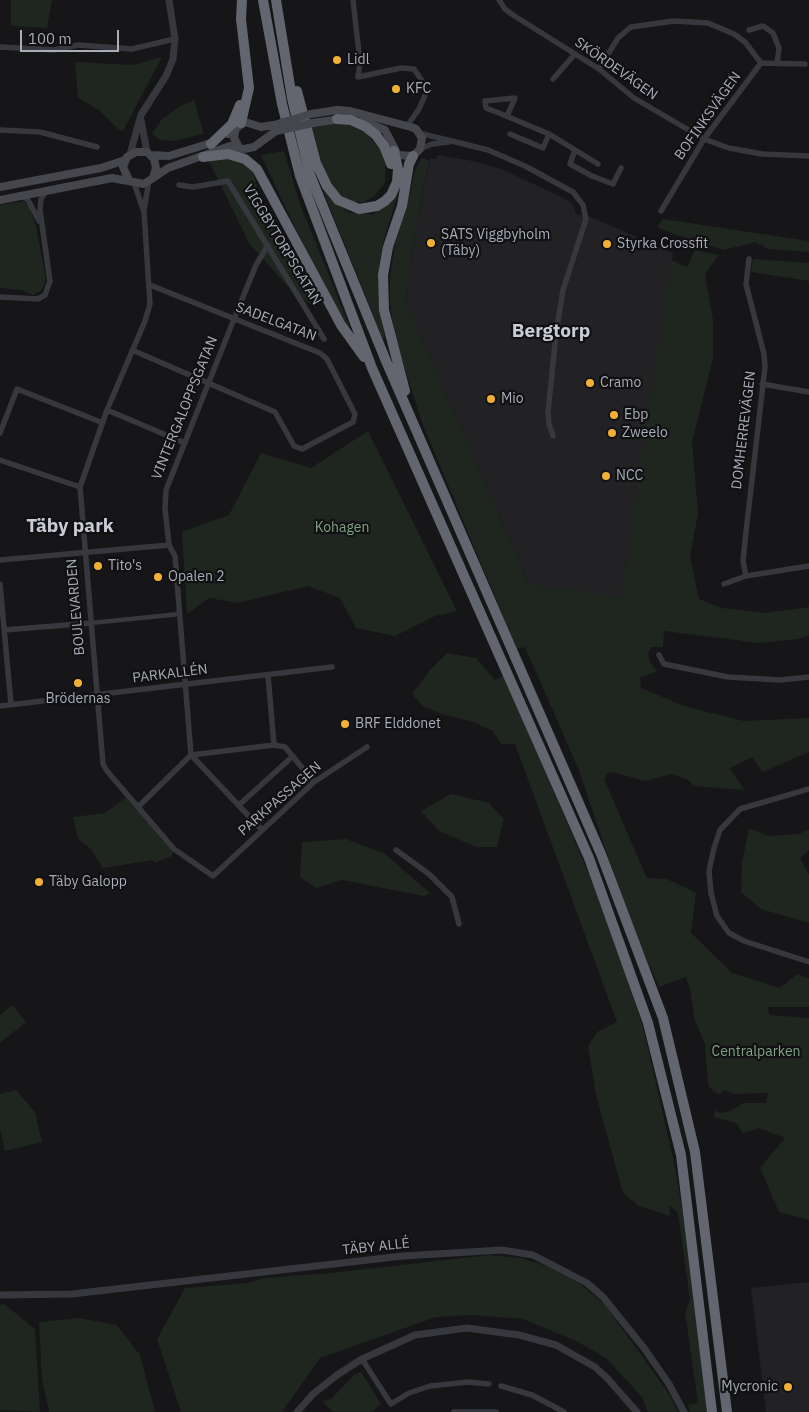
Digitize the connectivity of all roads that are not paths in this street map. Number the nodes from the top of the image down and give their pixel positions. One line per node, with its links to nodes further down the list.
1 (169, 0): 18 (street)
2 (242, 0): 16 (highway)
3 (263, 0): 62 (highway)
4 (276, 0): 7 (highway)
5 (353, 0): 23 (street)
6 (499, 0): 11 (street, SKÖRDEVÄGEN)
7 (280, 30): 50 (highway); 73 (highway)
8 (749, 30): 13 (street)
9 (170, 40): 10 (street)
10 (0, 47)
11 (575, 54): 15 (street, SKÖRDEVÄGEN); 17 (street)
12 (761, 63): 13 (street); 15 (street); 29 (street, BOFINKSVÄGEN)
13 (777, 64): 14 (street)
14 (805, 64)
15 (599, 69): 29 (street, SKÖRDEVÄGEN)
16 (248, 74): 22 (highway); 31 (highway)
17 (553, 80)
18 (141, 115): 37 (street); 39 (street)
19 (506, 116): 19 (street); 28 (street)
20 (312, 118): 21 (main road); 23 (main road); 24 (main road, bridge)
21 (337, 119): 33 (main road); 50 (highway)
22 (239, 125): 24 (main road); 31 (main road); 34 (main road)
23 (407, 126): 26 (main road); 33 (main road)
24 (275, 128): 34 (main road)
25 (0, 130): 32 (street)
26 (420, 133): 30 (street); 36 (main road)
27 (510, 134): 28 (street)
28 (549, 134): 35 (street)
29 (704, 139): 38 (street, SKÖRDEVÄGEN); 51 (street, BOFINKSVÄGEN)
30 (456, 142): 36 (street); 69 (street)
31 (211, 144): 37 (main road)
32 (96, 147)
33 (393, 147): 36 (main road); 50 (highway)
34 (242, 148): 40 (main road); 53 (highway)
35 (575, 150): 41 (street); 42 (street)
36 (417, 153): 73 (highway)
37 (149, 154): 39 (main road); 43 (main road)
38 (809, 156)
39 (128, 157): 44 (main road); 46 (main road)
40 (203, 157): 43 (main road); 53 (highway)
41 (598, 164)
42 (621, 168)
43 (151, 180): 44 (main road); 52 (street, BOULEVARDEN)
44 (132, 182): 47 (main road); 52 (street, BOULEVARDEN)
45 (179, 185): 55 (street, VIGGBYTORPSGATAN)
46 (0, 187)
47 (48, 190): 48 (main road); 54 (street)
48 (19, 195): 49 (main road); 54 (street)
49 (0, 200)
50 (366, 208)
51 (661, 211)
52 (144, 212): 57 (street, BOULEVARDEN)
53 (285, 222): 62 (highway)
54 (41, 226): 58 (street)
55 (268, 245): 59 (street, VINTERGALOPPSGATAN); 60 (street, VIGGBYTORPSGATAN)
56 (749, 259): 64 (street, DOMHERREVÄGEN)
57 (150, 285): 59 (street, SADELGATAN); 61 (street, BOULEVARDEN)
58 (0, 297)
59 (234, 320): 63 (street, VINTERGALOPPSGATAN); 63 (street, SADELGATAN)
60 (324, 338)
61 (132, 350): 63 (street); 66 (street, BOULEVARDEN)
62 (372, 368): 115 (highway)
63 (208, 383): 70 (street, VINTERGALOPPSGATAN)
64 (762, 384): 65 (street); 78 (street, DOMHERREVÄGEN)
65 (809, 392)
66 (107, 410): 67 (street, BOULEVARDEN); 70 (street)
67 (103, 423): 68 (street); 72 (street, BOULEVARDEN)
68 (0, 432)
69 (553, 436)
70 (185, 443): 74 (street, VINTERGALOPPSGATAN)
71 (0, 460): 72 (street)
72 (80, 487): 75 (street, BOULEVARDEN)
73 (459, 529): 116 (highway)
74 (169, 545): 75 (street); 81 (street, VINTERGALOPPSGATAN)
75 (84, 554): 76 (street); 82 (street, BOULEVARDEN)
76 (0, 560)
77 (809, 566): 78 (street)
78 (746, 576): 80 (street)
79 (0, 584): 83 (street)
80 (724, 584)
81 (180, 614): 82 (street); 88 (street, VINTERGALOPPSGATAN)
82 (91, 623): 83 (street); 89 (street, BOULEVARDEN)
83 (4, 630): 90 (street)
84 (659, 655): 87 (street)
85 (332, 667): 86 (street, PARKALLÉN)
86 (268, 675): 88 (street, PARKALLÉN); 92 (street)
87 (809, 677)
88 (186, 685): 89 (street, PARKALLÉN); 94 (street, VINTERGALOPPSGATAN)
89 (97, 695): 90 (street, PARKALLÉN); 99 (street, BOULEVARDEN)
90 (10, 704): 91 (street, PARKALLÉN)
91 (0, 706)
92 (274, 745): 94 (street); 95 (street)
93 (367, 746): 96 (street, PARKPASSAGEN)
94 (191, 755): 98 (street); 99 (street)
95 (293, 756): 96 (street); 98 (street)
96 (314, 782): 100 (street, PARKPASSAGEN)
97 (809, 789): 104 (street)
98 (239, 805): 100 (street)
99 (139, 806): 102 (street, BOULEVARDEN)
100 (262, 830): 102 (street, PARKPASSAGEN)
101 (396, 850): 103 (street)
102 (213, 876)
103 (459, 924)
104 (809, 962)
105 (0, 1294): 114 (street, TÄBY ALLÉ)
106 (362, 1359): 107 (street); 109 (street); 113 (street)
107 (488, 1384)
108 (501, 1386): 112 (street)
109 (297, 1412)
110 (454, 1412): 111 (street)
111 (496, 1412)
112 (564, 1412)
113 (637, 1412)
114 (684, 1412)
115 (712, 1412)
116 (727, 1412)

